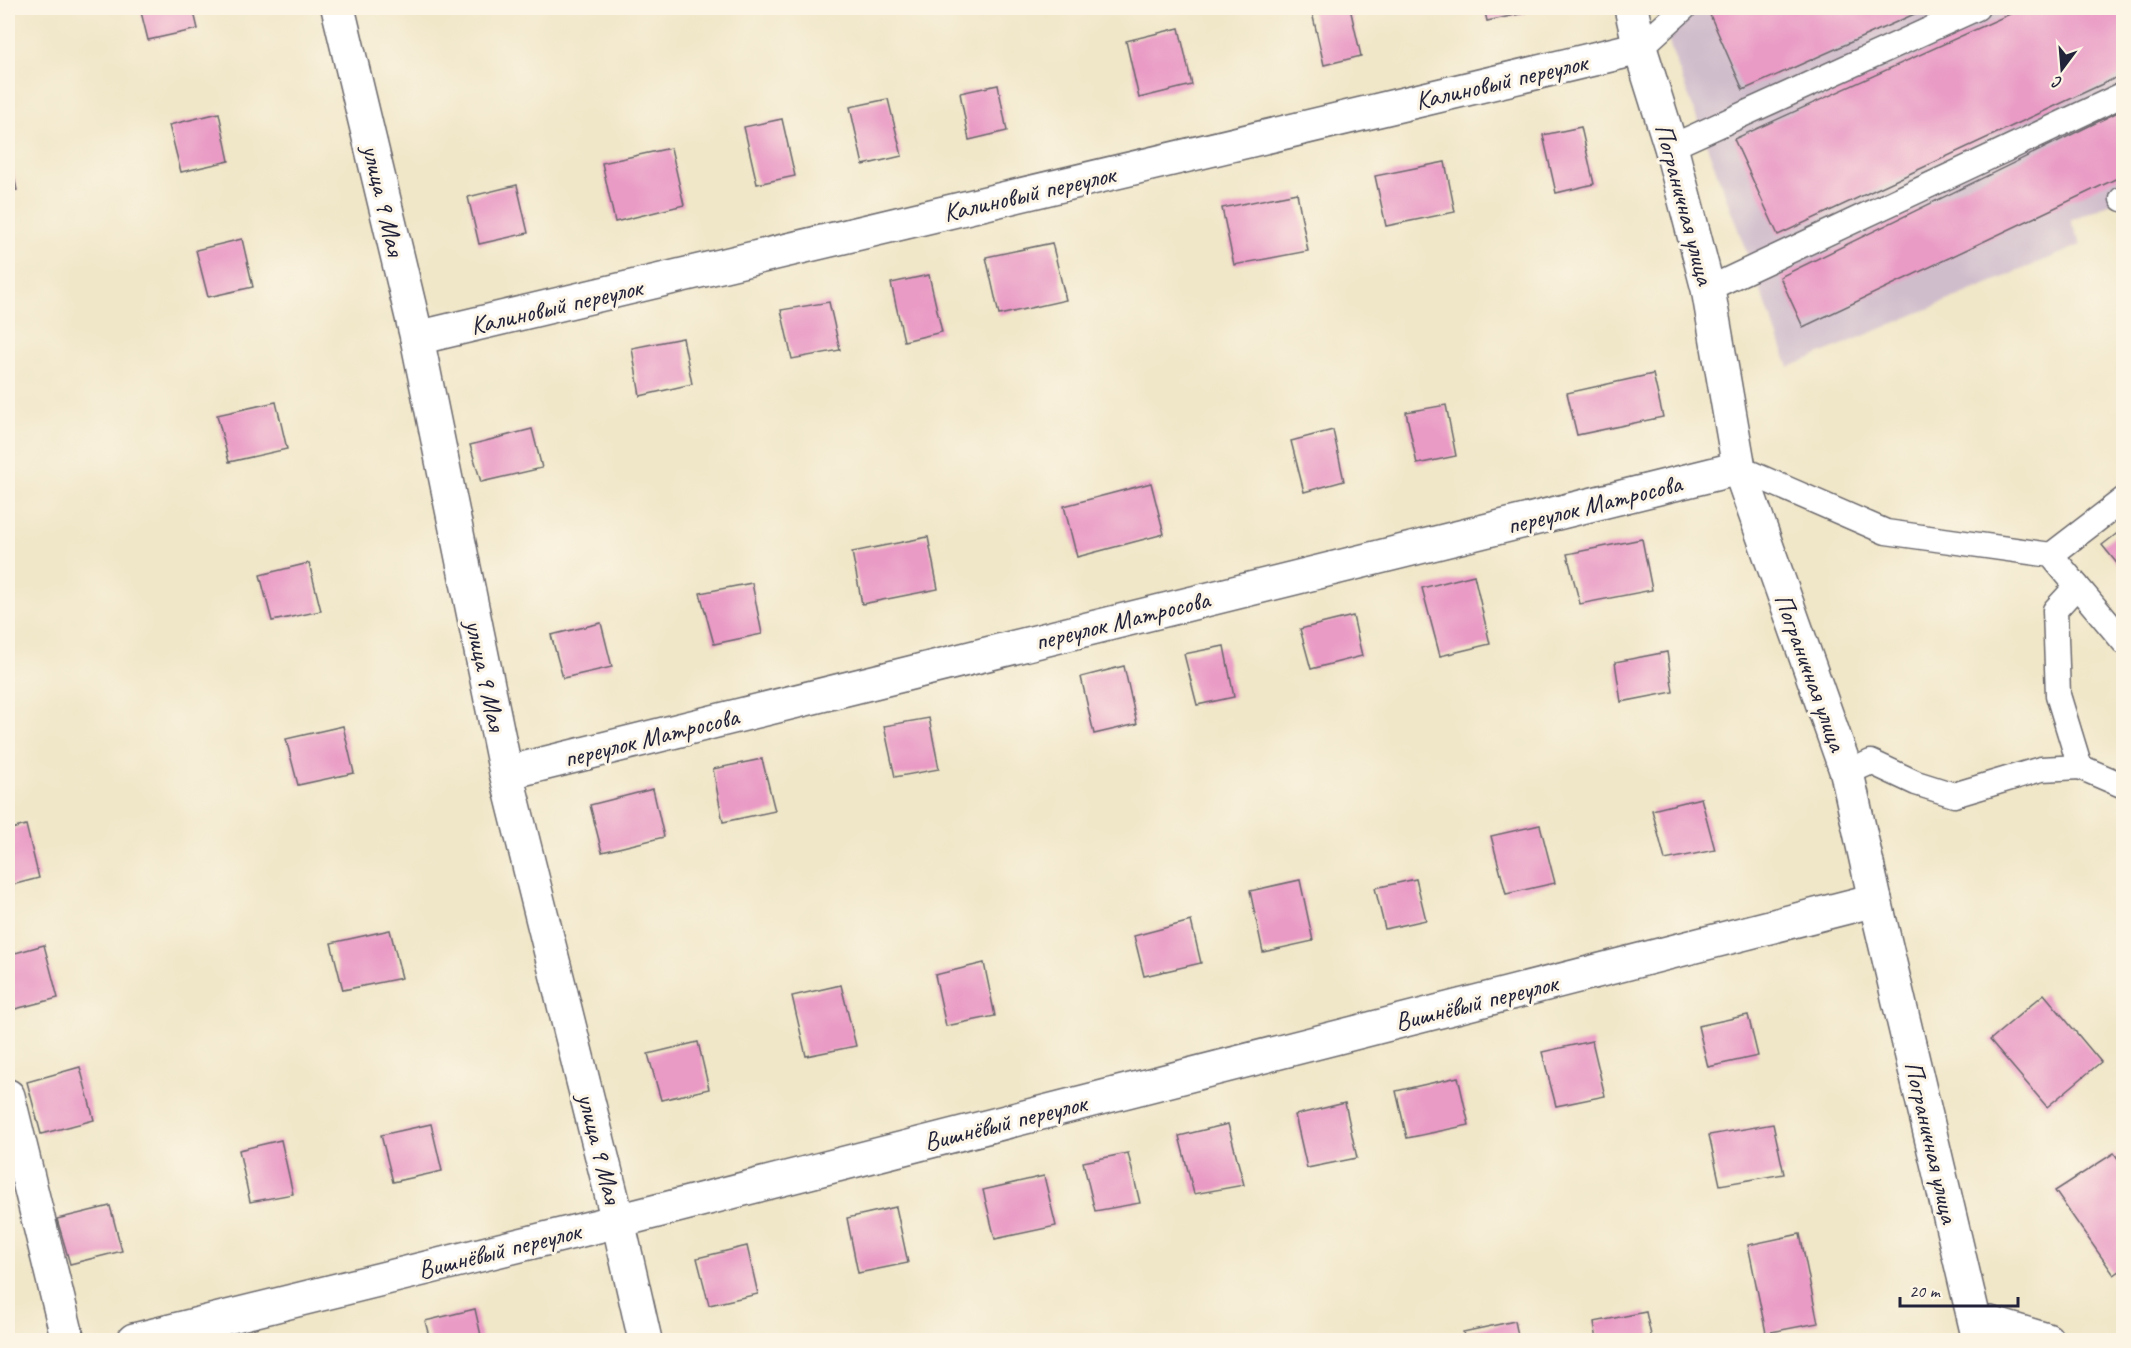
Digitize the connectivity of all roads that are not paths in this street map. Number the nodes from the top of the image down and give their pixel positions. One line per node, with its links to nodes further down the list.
1 (338, 8): 9 (street, улица 9 Мая)
2 (1631, 8): 5 (street, Пограничная улица)
3 (1684, 8): 5 (lane)
4 (1977, 8): 7 (lane)
5 (1640, 48): 7 (street, Пограничная улица); 9 (street, Калиновый переулок)
6 (2124, 93): 8 (lane)
7 (1671, 147): 8 (street, Пограничная улица)
8 (1708, 289): 10 (street, Пограничная улица)
9 (417, 338): 16 (street, улица 9 Мая)
10 (1739, 468): 12 (lane); 16 (street, переулок Матросова); 17 (street, Пограничная улица)
11 (2124, 499): 12 (lane)
12 (2051, 555): 13 (lane)
13 (2077, 586): 14 (lane); 15 (lane)
14 (2124, 642)
15 (2080, 767): 17 (lane); 18 (lane)
16 (506, 773): 21 (street, улица 9 Мая)
17 (1847, 773): 19 (street, Пограничная улица)
18 (2124, 786)
19 (1875, 900): 21 (street, Вишнёвый переулок); 25 (street, Пограничная улица)
20 (8, 1096): 22 (street)
21 (618, 1221): 23 (street, Вишнёвый переулок); 24 (street, улица 9 Мая)
22 (68, 1341)
23 (134, 1341)
24 (645, 1341)
25 (1979, 1341)
26 (1988, 1341): 27 (street)
27 (2047, 1341)

